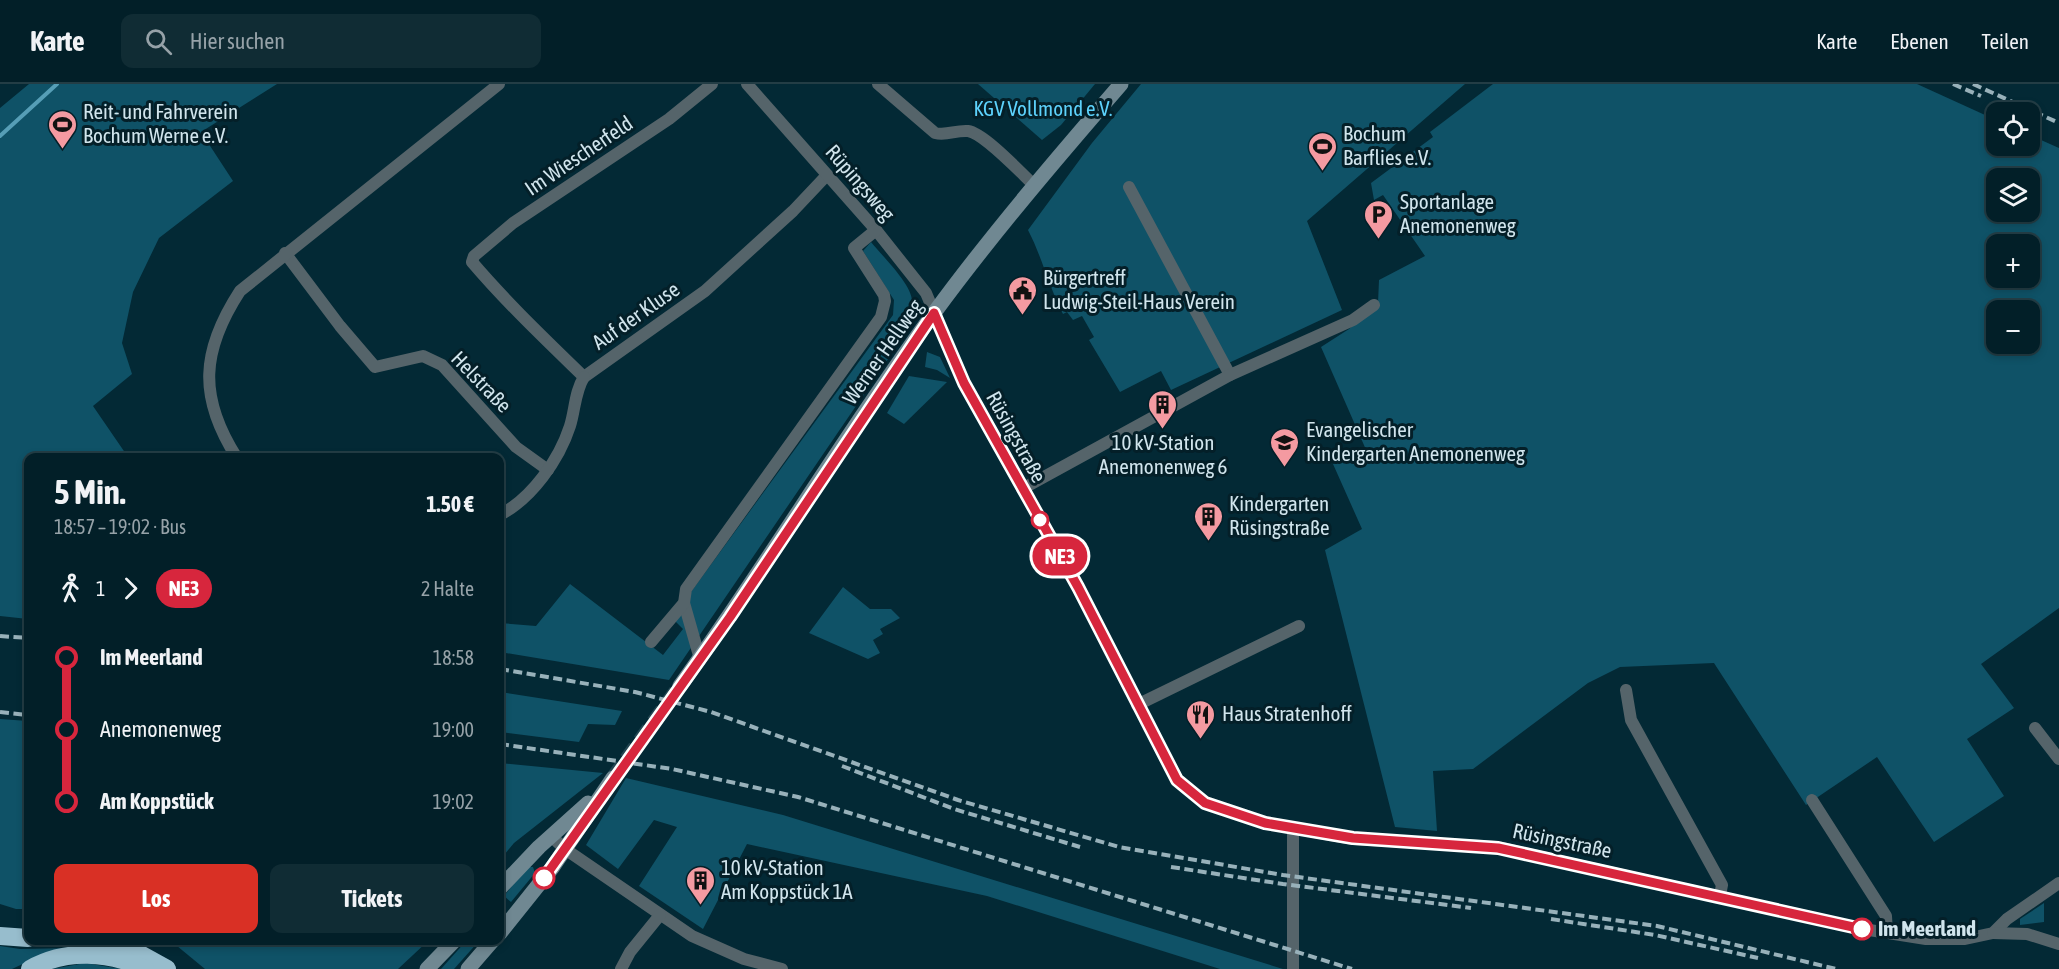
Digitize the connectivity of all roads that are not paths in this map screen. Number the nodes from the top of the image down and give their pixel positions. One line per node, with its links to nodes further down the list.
1 (499, 84): 10 (street)
2 (712, 84): 11 (street, Im Wiescherfeld)
3 (747, 84): 6 (street, Rüpingsweg)
4 (878, 84): 7 (street)
5 (1121, 84): 7 (main road, Werner Hellweg)
6 (827, 175): 9 (street, Rüpingsweg); 15 (street, Auf der Kluse)
7 (1035, 186): 13 (main road, Werner Hellweg)
8 (1129, 187): 14 (street)
9 (876, 230): 13 (street, Rüpingsweg); 20 (street, Werner Hellweg)
10 (285, 253): 16 (street); 17 (street, Helstraße)
11 (472, 262): 15 (street, Auf der Kluse)
12 (1374, 305): 14 (street)
13 (934, 313): 18 (street, Rüsingstraße); 23 (main road, Werner Hellweg)
14 (1230, 375): 18 (street)
15 (584, 377): 17 (street)
16 (234, 453)
17 (548, 470): 19 (street)
18 (1022, 489): 26 (street, Rüsingstraße)
19 (504, 512)
20 (684, 603): 22 (street, Werner Hellweg); 23 (street)
21 (1299, 626): 26 (street)
22 (651, 642)
23 (700, 659): 24 (main road, Werner Hellweg)
24 (680, 686)
25 (1626, 690): 35 (street)
26 (1137, 705): 30 (street, Rüsingstraße)
27 (2035, 728): 28 (street)
28 (2059, 759)
29 (1812, 800): 38 (street)
30 (1293, 829): 35 (street, Rüsingstraße); 53 (street)
31 (551, 836): 32 (street); 32 (main road); 33 (main road)
32 (565, 849): 36 (street); 37 (main road)
33 (504, 884)
34 (2059, 884): 39 (street, Rüsingstraße)
35 (1720, 895): 38 (street, Rüsingstraße)
36 (660, 915): 51 (street); 52 (street)
37 (504, 928)
38 (1887, 933): 39 (street, Rüsingstraße)
39 (1993, 933): 42 (street)
40 (0, 936): 41 (highway)
41 (24, 938)
42 (2059, 944)
43 (120, 945): 48 (highway)
44 (450, 945): 49 (main road)
45 (489, 945): 50 (main road)
46 (30, 969): 47 (highway)
47 (145, 969)
48 (167, 969)
49 (426, 969)
50 (468, 969)
51 (621, 969)
52 (782, 969)
53 (1293, 969)

